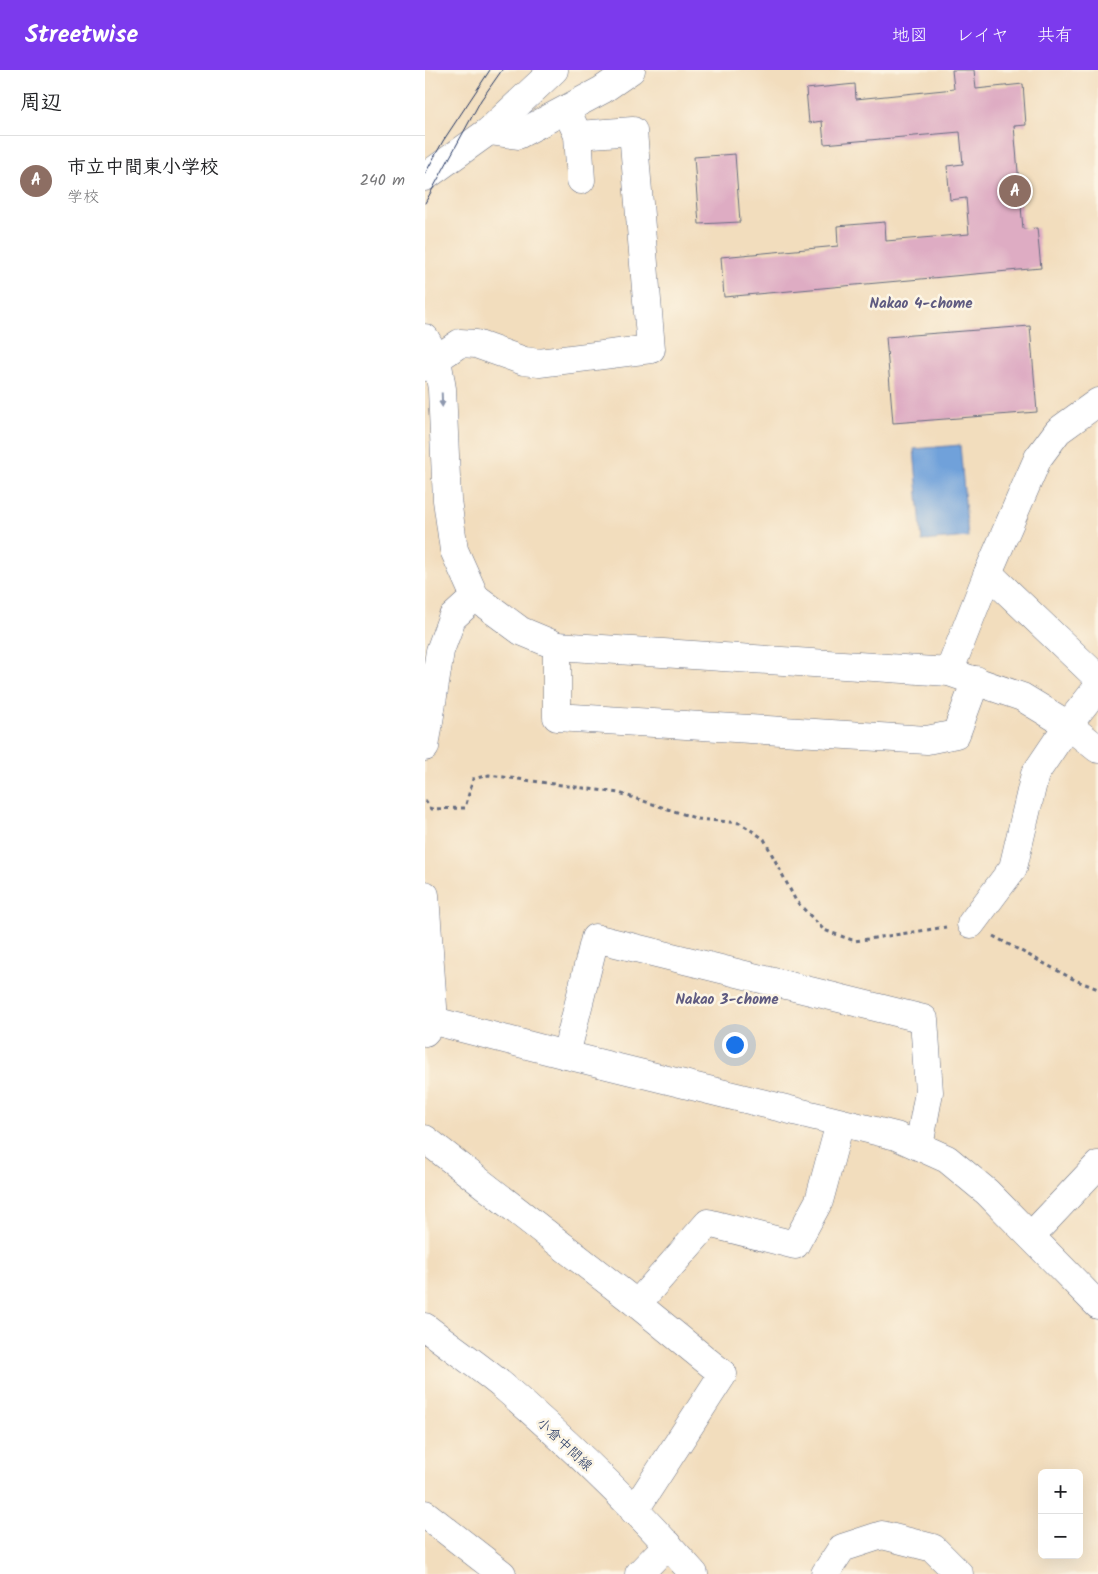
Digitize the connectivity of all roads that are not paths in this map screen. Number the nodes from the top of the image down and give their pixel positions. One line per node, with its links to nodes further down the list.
1 (554, 70): 4 (street)
2 (631, 70): 3 (street)
3 (567, 109): 4 (street); 5 (street)
4 (489, 130): 6 (street)
5 (577, 135): 7 (street); 8 (street)
6 (425, 177)
7 (581, 180)
8 (429, 354): 11 (street, one-way to 11)
9 (1098, 402): 12 (street)
10 (425, 419): 11 (street)
11 (447, 500): 13 (street)
12 (989, 573): 15 (street); 16 (street)
13 (475, 597): 14 (street); 20 (street)
14 (557, 646): 15 (street); 17 (street)
15 (949, 672): 17 (street)
16 (1098, 678)
17 (975, 680): 19 (street)
18 (1098, 687): 19 (street)
19 (1068, 725): 21 (street); 23 (street)
20 (425, 746)
21 (1098, 749)
22 (425, 895): 24 (street)
23 (971, 924)
24 (429, 1026): 25 (street)
25 (566, 1055): 26 (street); 28 (street)
26 (840, 1123): 28 (street); 31 (street)
27 (425, 1139): 31 (street)
28 (919, 1146): 30 (street)
29 (1098, 1165): 30 (street)
30 (1031, 1236): 32 (street)
31 (637, 1304): 34 (street)
32 (1098, 1305)
33 (425, 1327): 34 (street, 小倉中間線)
34 (634, 1511): 36 (street, 小倉中間線)
35 (425, 1514): 37 (street)
36 (668, 1544): 38 (street); 39 (street, 小倉中間線)
37 (502, 1574)
38 (639, 1574)
39 (693, 1574)
40 (825, 1574): 41 (street)
41 (959, 1574)

